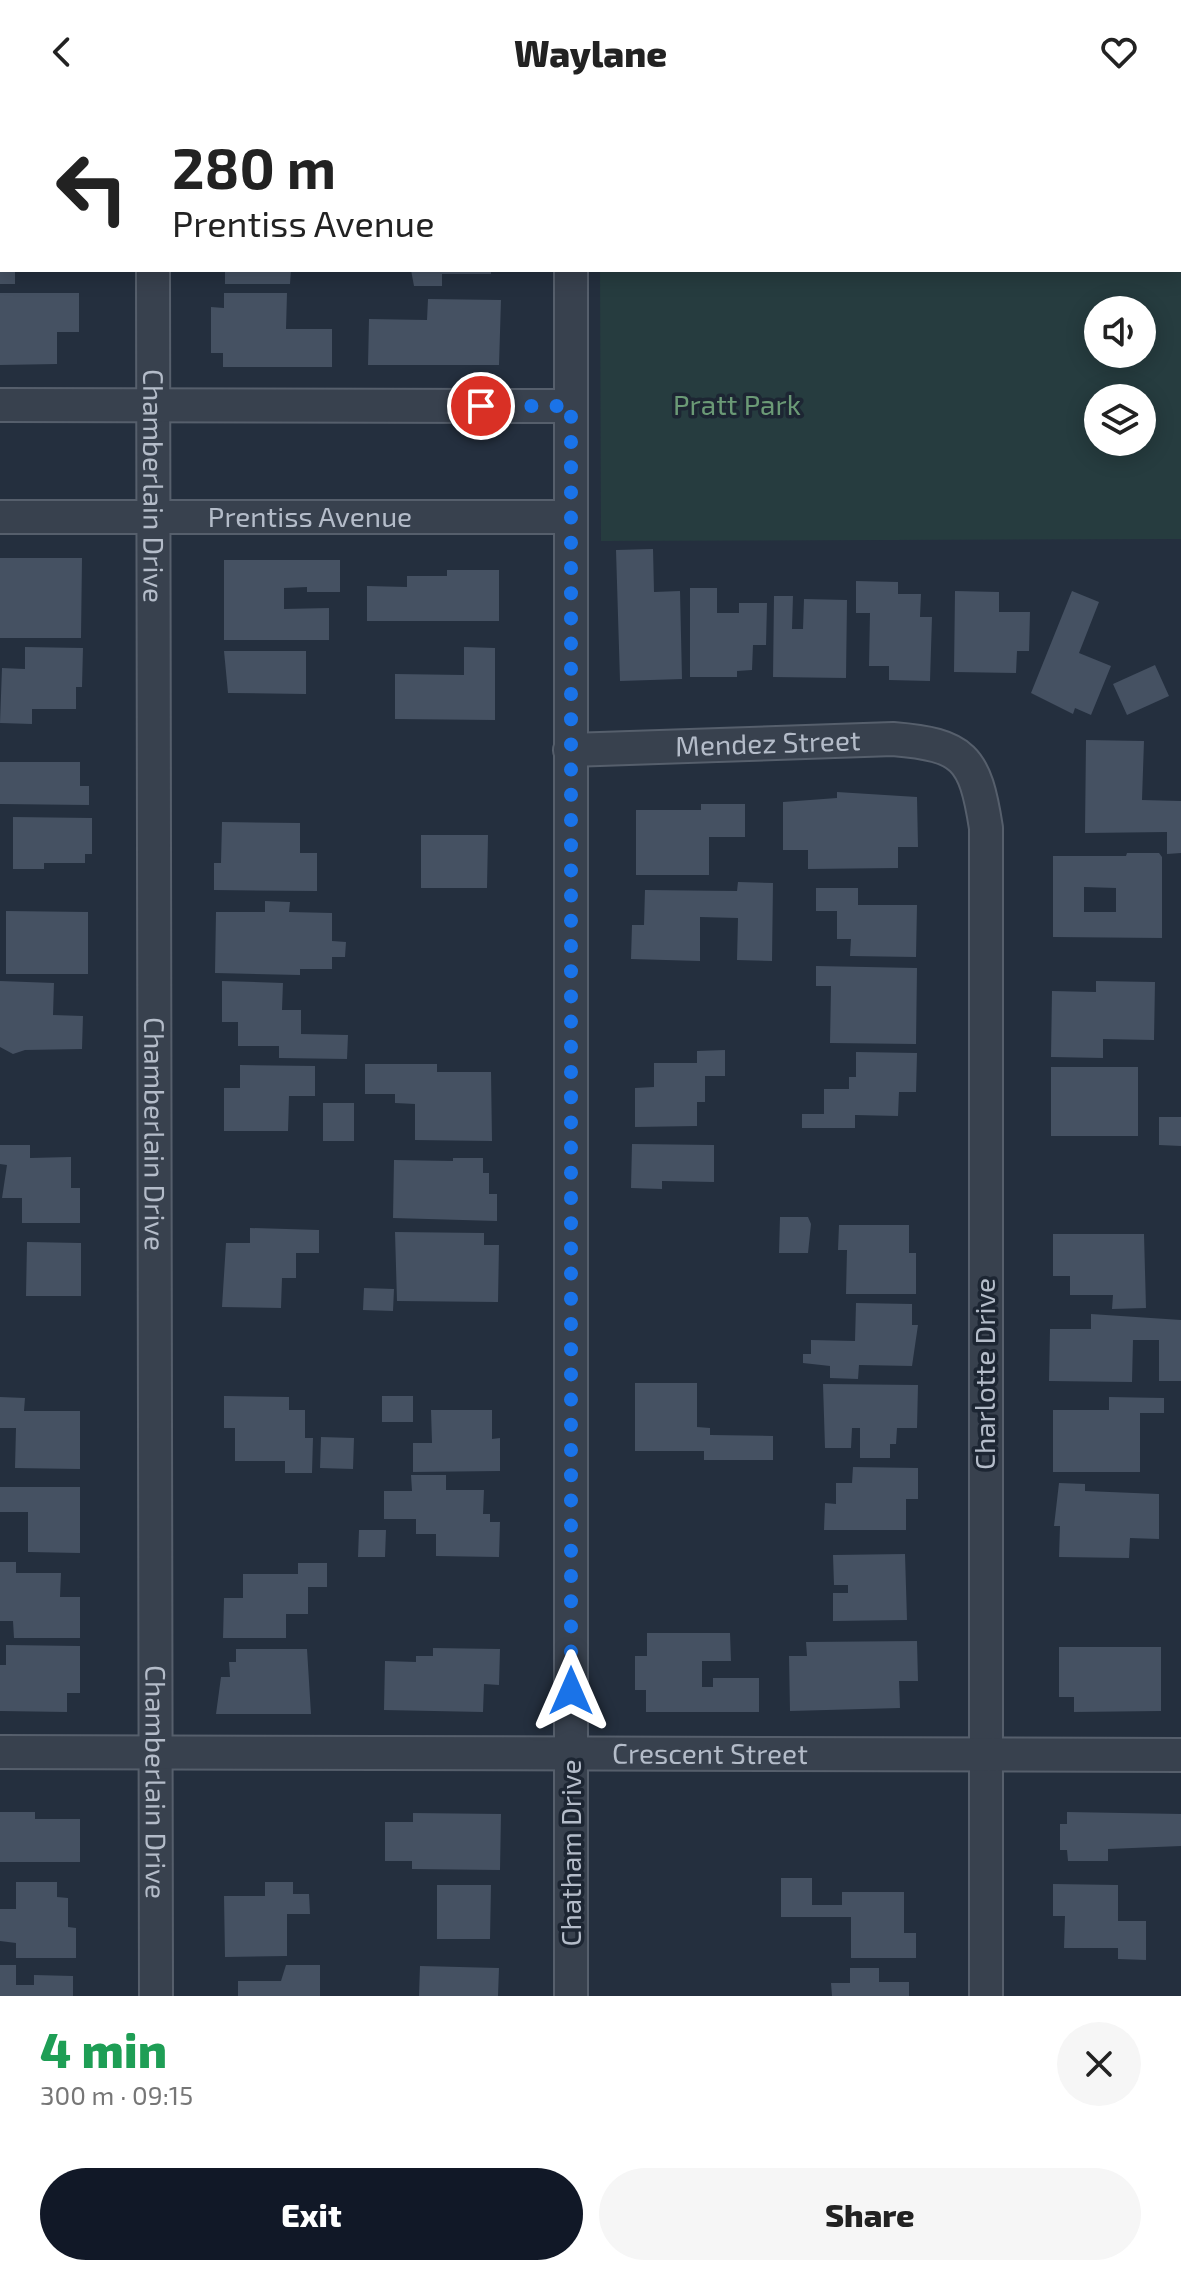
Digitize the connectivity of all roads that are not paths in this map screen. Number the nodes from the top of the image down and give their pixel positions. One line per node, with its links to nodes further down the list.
1 (153, 272): 4 (street, Chamberlain Drive)
2 (571, 272): 5 (street, Chatham Drive)
3 (0, 405): 4 (street)
4 (153, 406): 5 (street); 8 (street, Chamberlain Drive)
5 (571, 406): 7 (street, Chatham Drive)
6 (0, 517): 8 (street, Prentiss Avenue)
7 (571, 517): 8 (street, Prentiss Avenue); 9 (street, Chatham Drive)
8 (153, 520): 12 (street, Chamberlain Drive)
9 (570, 750): 10 (street, Mendez Street); 13 (street, Chatham Drive)
10 (963, 756): 14 (street, Charlotte Drive)
11 (0, 1752): 12 (street, Crescent Street)
12 (157, 1753): 13 (street, Crescent Street); 16 (street, Chamberlain Drive)
13 (571, 1754): 14 (street, Crescent Street); 17 (street, Chatham Drive)
14 (985, 1754): 15 (street, Crescent Street); 18 (street, Charlotte Drive)
15 (1181, 1755)
16 (156, 1996)
17 (571, 1996)
18 (986, 1996)

